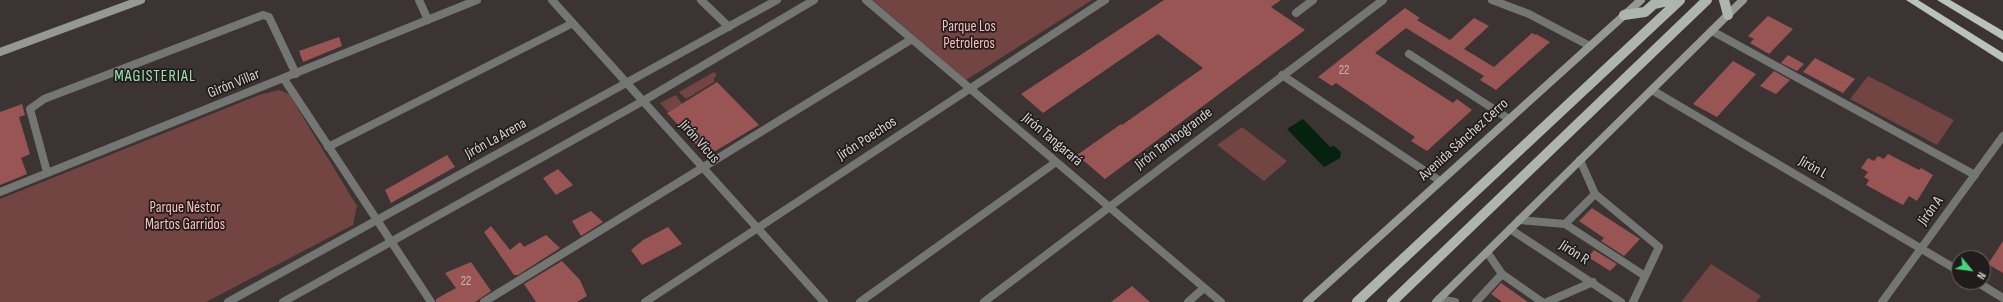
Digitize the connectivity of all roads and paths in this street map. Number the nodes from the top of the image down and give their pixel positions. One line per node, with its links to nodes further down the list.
1 (141, 0): 32 (main road)
2 (419, 0): 25 (street)
3 (477, 0): 25 (street, Girón Villar)
4 (552, 0): 26 (street, Jirón Vicus)
5 (701, 0): 27 (street)
6 (777, 0): 27 (street, Jirón La Arena)
7 (814, 0): 41 (street)
8 (866, 0): 30 (street, Jirón Tangarará)
9 (1105, 0): 39 (street, Jirón Poechos)
10 (1313, 0): 22 (street)
11 (1383, 0): 36 (street, Jirón Tambogrande)
12 (1492, 0): 31 (street)
13 (1641, 0): 23 (main road, Avenida Sánchez Cerro)
14 (1672, 0): 23 (main road)
15 (1680, 0): 81 (main road)
16 (1707, 0): 82 (main road)
17 (1724, 0): 24 (main road)
18 (1743, 0): 24 (main road)
19 (1911, 0): 21 (highway)
20 (1944, 0): 21 (highway); 29 (highway)
21 (1929, 10): 34 (highway)
22 (1296, 13)
23 (1624, 14): 31 (main road, Avenida Sánchez Cerro)
24 (1728, 15): 28 (main road)
25 (428, 20): 35 (street, Girón Villar)
26 (573, 23): 38 (street, Jirón Vicus); 44 (street)
27 (729, 27): 38 (street, Jirón La Arena)
28 (1712, 31): 40 (main road); 49 (street)
29 (2003, 36)
30 (912, 39): 39 (street, Jirón Tangarará); 47 (street)
31 (1590, 46): 42 (main road, Avenida Sánchez Cerro)
32 (0, 52)
33 (1409, 54): 42 (street)
34 (2003, 58)
35 (296, 74): 37 (street, Girón Villar); 48 (street)
36 (1282, 75): 50 (street); 53 (street, Jirón Tambogrande)
37 (284, 79): 44 (street); 48 (street, Girón Villar)
38 (627, 83): 41 (street, Jirón Vicus); 54 (street, Jirón La Arena)
39 (969, 88): 46 (street, Jirón Tangarará); 57 (street, Jirón Poechos)
40 (1652, 90): 45 (main road); 60 (street, Jirón L)
41 (643, 101): 47 (street, Jirón Vicus); 59 (street)
42 (1509, 119): 50 (main road, Avenida Sánchez Cerro)
43 (2003, 136): 49 (street, Jirón A)
44 (328, 147): 54 (street)
45 (1580, 160): 52 (street); 55 (main road)
46 (1056, 162): 53 (street, Jirón Tangarará); 76 (street)
47 (704, 168): 57 (street, Jirón Vicus); 73 (street)
48 (47, 172): 51 (street, Girón Villar)
49 (1975, 175): 60 (street, Jirón A)
50 (1440, 181): 80 (main road, Avenida Sánchez Cerro)
51 (0, 192)
52 (1595, 194): 56 (street); 64 (street)
53 (1109, 207): 66 (street, Jirón Tangarará); 77 (street, Jirón Tambogrande)
54 (376, 220): 59 (street); 70 (street, Jirón La Arena)
55 (1519, 220): 56 (street); 58 (main road)
56 (1565, 224): 64 (street)
57 (757, 228): 74 (street, Jirón Poechos); 75 (street, Jirón Vicus)
58 (1510, 229): 61 (main road); 65 (street, Jirón R)
59 (391, 242): 71 (street); 72 (street)
60 (1922, 248): 62 (street, Jirón L); 89 (street, Jirón A)
61 (1488, 252): 63 (street); 69 (main road)
62 (1951, 266)
63 (1502, 274): 84 (street); 85 (street)
64 (1645, 276): 88 (street)
65 (1593, 282): 86 (street); 87 (street, Jirón R)
66 (1204, 288): 78 (street); 79 (street, Jirón Tangarará)
67 (1990, 290): 68 (street)
68 (2003, 298)
69 (1437, 301): 83 (street)
70 (228, 302)
71 (283, 302)
72 (431, 302)
73 (484, 302)
74 (645, 302)
75 (824, 302)
76 (860, 302)
77 (984, 302)
78 (1188, 302)
79 (1221, 302)
80 (1307, 302)
81 (1357, 302)
82 (1392, 302)
83 (1455, 302)
84 (1476, 302)
85 (1542, 302)
86 (1546, 302)
87 (1621, 302)
88 (1633, 302)
89 (1882, 302)

